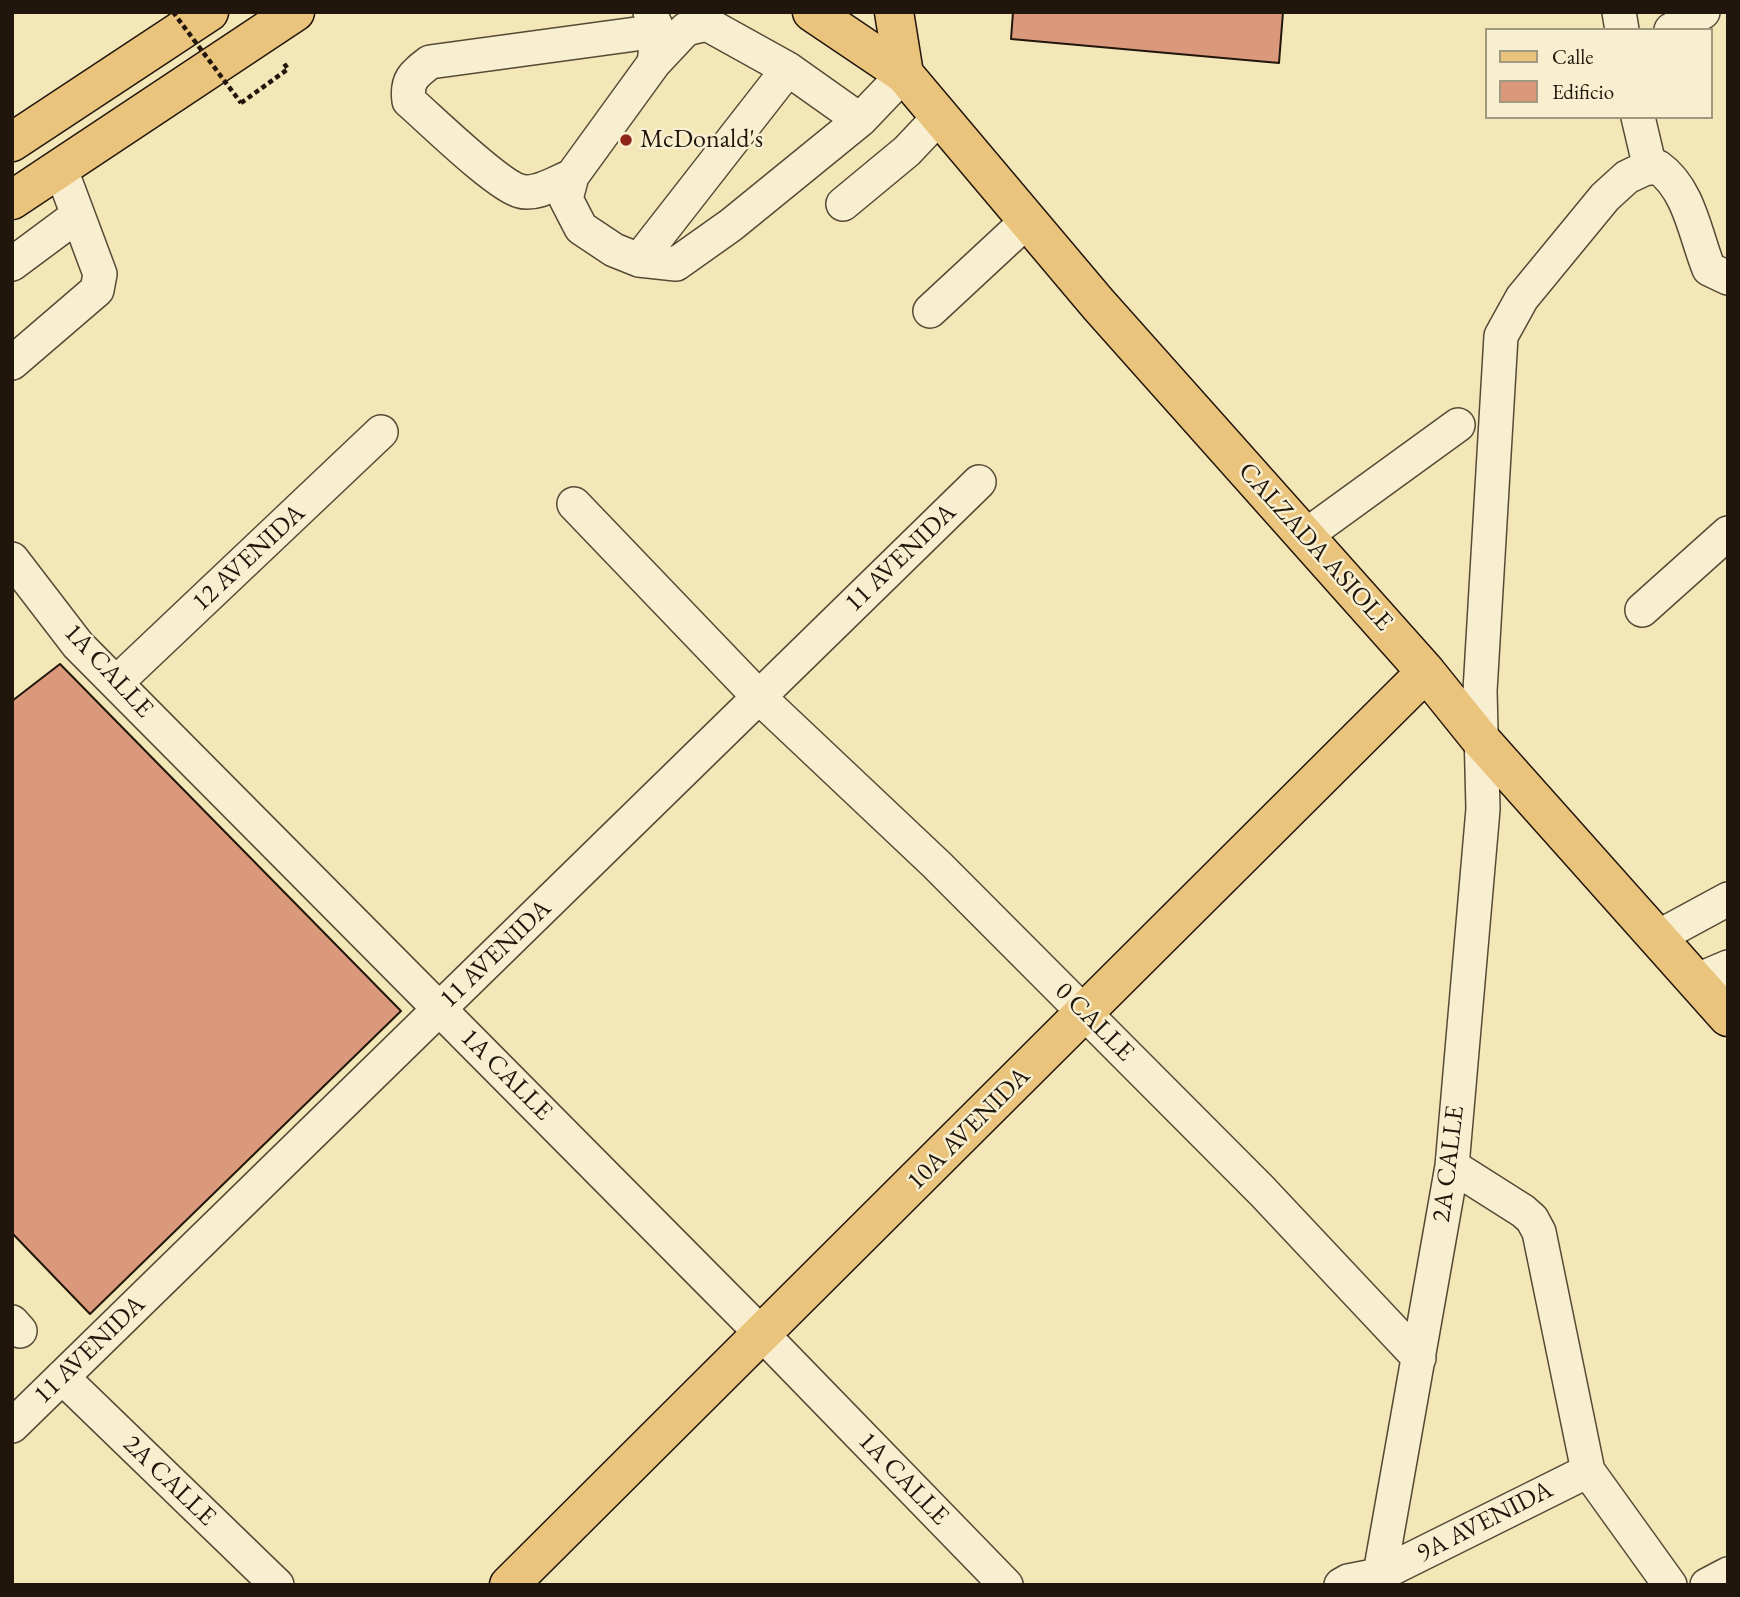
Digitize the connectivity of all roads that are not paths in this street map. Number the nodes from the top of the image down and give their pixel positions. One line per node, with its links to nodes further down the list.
1 (209, 12): 13 (main road)
2 (295, 12): 14 (main road)
3 (812, 12): 9 (main road, CALZADA ASIOLE)
4 (894, 12): 9 (main road)
5 (1703, 12): 6 (street)
6 (1675, 28)
7 (654, 35): 8 (street); 16 (street); 16 (street)
8 (788, 69): 12 (street); 21 (street)
9 (904, 74): 10 (main road, CALZADA ASIOLE); 12 (street)
10 (940, 116): 18 (street); 20 (main road, CALZADA ASIOLE)
11 (1638, 119): 15 (street)
12 (860, 120): 21 (street)
13 (12, 142)
14 (60, 167): 17 (main road); 19 (street)
15 (1650, 168): 23 (street); 37 (street, 2A CALLE)
16 (572, 176): 21 (street)
17 (12, 200)
18 (844, 204)
19 (78, 215): 22 (street); 25 (street)
20 (1028, 220): 24 (street); 31 (main road, CALZADA ASIOLE)
21 (639, 260)
22 (12, 264)
23 (1728, 278)
24 (930, 312)
25 (12, 363)
26 (1458, 425): 31 (street)
27 (381, 432): 35 (street, 12 AVENIDA)
28 (979, 482): 36 (street, 11 AVENIDA)
29 (574, 504): 36 (street, 0 CALLE)
30 (1728, 533): 33 (street)
31 (1305, 536): 34 (main road, CALZADA ASIOLE)
32 (12, 559): 35 (street, 1A CALLE)
33 (1642, 610)
34 (1426, 672): 37 (main road, CALZADA ASIOLE); 42 (main road, 10A AVENIDA)
35 (116, 683): 41 (street, 1A CALLE)
36 (759, 697): 41 (street, 11 AVENIDA); 42 (street, 0 CALLE)
37 (1480, 739): 39 (main road, CALZADA ASIOLE); 44 (street, 2A CALLE)
38 (1728, 900): 39 (street)
39 (1656, 937): 40 (main road, CALZADA ASIOLE)
40 (1711, 974): 43 (main road, CALZADA ASIOLE)
41 (439, 1008): 45 (street, 1A CALLE); 47 (street, 11 AVENIDA)
42 (1085, 1013): 45 (main road, 10A AVENIDA); 46 (street, 0 CALLE)
43 (1728, 1017)
44 (1452, 1166): 46 (street, 2A CALLE); 49 (street)
45 (762, 1334): 53 (main road, 10A AVENIDA); 54 (street, 1A CALLE)
46 (1419, 1358): 51 (street, 2A CALLE)
47 (62, 1377): 48 (street, 11 AVENIDA); 52 (street, 2A CALLE)
48 (12, 1426)
49 (1588, 1471): 51 (street, 9A AVENIDA); 56 (street)
50 (1728, 1574): 57 (street)
51 (1379, 1580): 55 (street, 9A AVENIDA)
52 (277, 1585)
53 (509, 1585)
54 (1006, 1585)
55 (1341, 1585)
56 (1670, 1585)
57 (1707, 1585)

